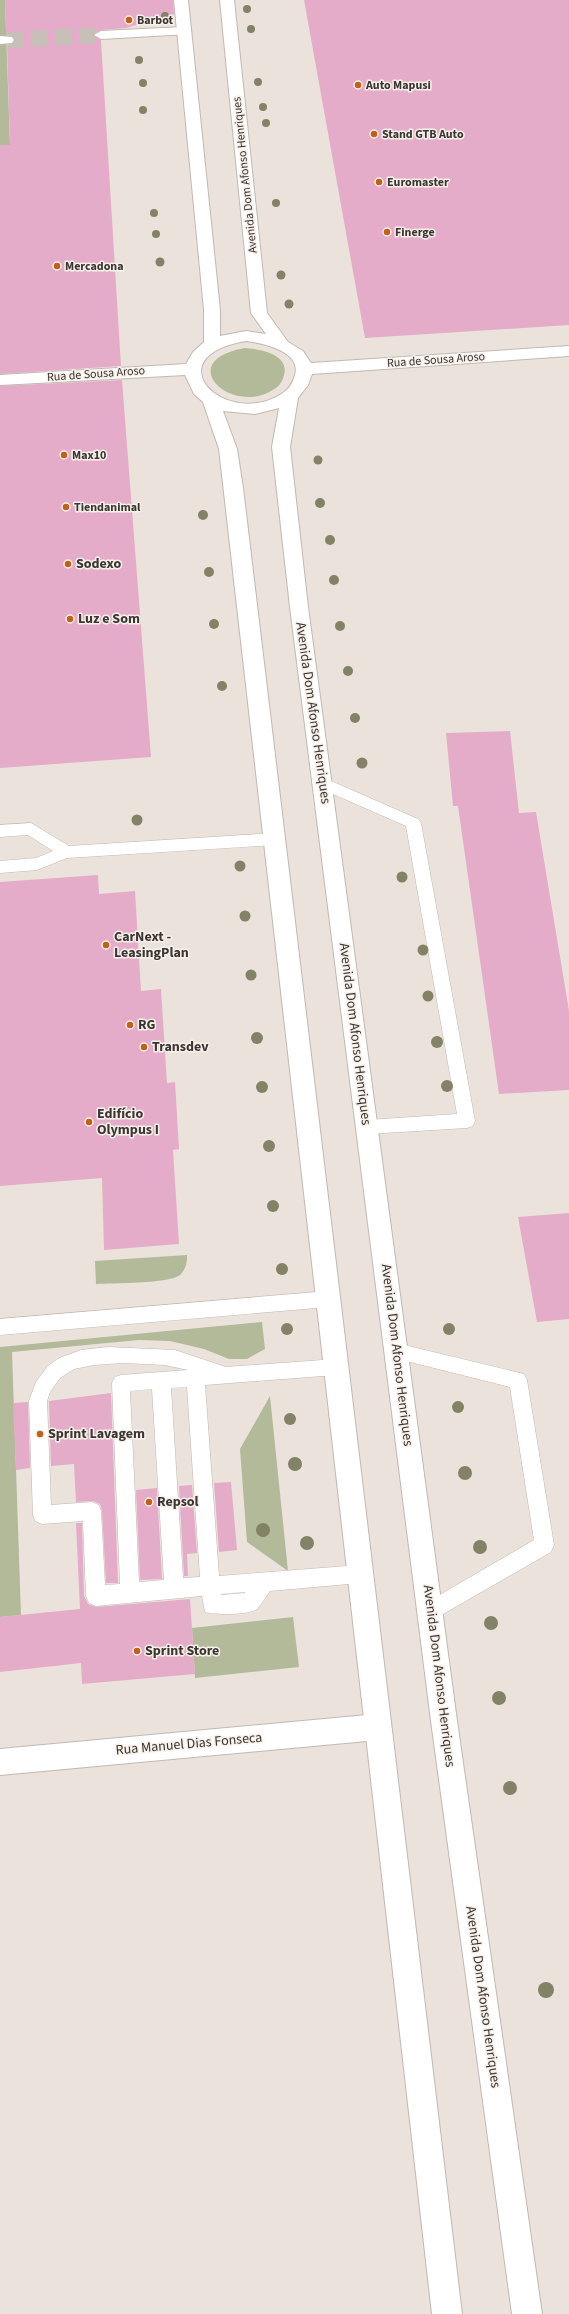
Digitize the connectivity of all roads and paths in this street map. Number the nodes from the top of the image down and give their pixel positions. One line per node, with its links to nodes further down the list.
1 (181, 0): 3 (main road)
2 (227, 0): 5 (main road, Avenida Dom Afonso Henriques)
3 (184, 31): 4 (main road); 6 (main road)
4 (100, 36)
5 (281, 343): 6 (main road, Avenida Dom Afonso Henriques); 9 (main road, Avenida Dom Afonso Henriques)
6 (212, 344): 8 (main road, Avenida Dom Afonso Henriques)
7 (569, 351): 9 (main road, Rua de Sousa Aroso)
8 (192, 369): 10 (main road, Rua de Sousa Aroso); 12 (main road)
9 (304, 369): 11 (main road, Avenida Dom Afonso Henriques)
10 (0, 380)
11 (290, 396): 12 (main road); 13 (main road, Avenida Dom Afonso Henriques)
12 (211, 400): 15 (main road)
13 (322, 783): 18 (main road, Avenida Dom Afonso Henriques); 18 (lane)
14 (0, 831): 16 (lane)
15 (274, 839): 16 (lane); 19 (main road)
16 (66, 852): 17 (lane)
17 (0, 867)
18 (367, 1127): 21 (main road, Avenida Dom Afonso Henriques)
19 (328, 1299): 20 (lane); 22 (main road)
20 (0, 1326)
21 (396, 1351): 30 (main road, Avenida Dom Afonso Henriques); 30 (lane)
22 (336, 1366): 23 (lane); 26 (main road)
23 (227, 1374): 24 (lane); 29 (lane)
24 (195, 1377): 25 (lane); 27 (lane)
25 (161, 1380): 28 (lane); 29 (lane)
26 (360, 1574): 27 (lane); 31 (main road)
27 (211, 1586): 28 (lane)
28 (174, 1589): 29 (lane)
29 (130, 1592)
30 (431, 1611): 34 (main road, Avenida Dom Afonso Henriques)
31 (378, 1727): 32 (main road, Rua Manuel Dias Fonseca); 33 (main road)
32 (0, 1762)
33 (447, 2314)
34 (527, 2314)

